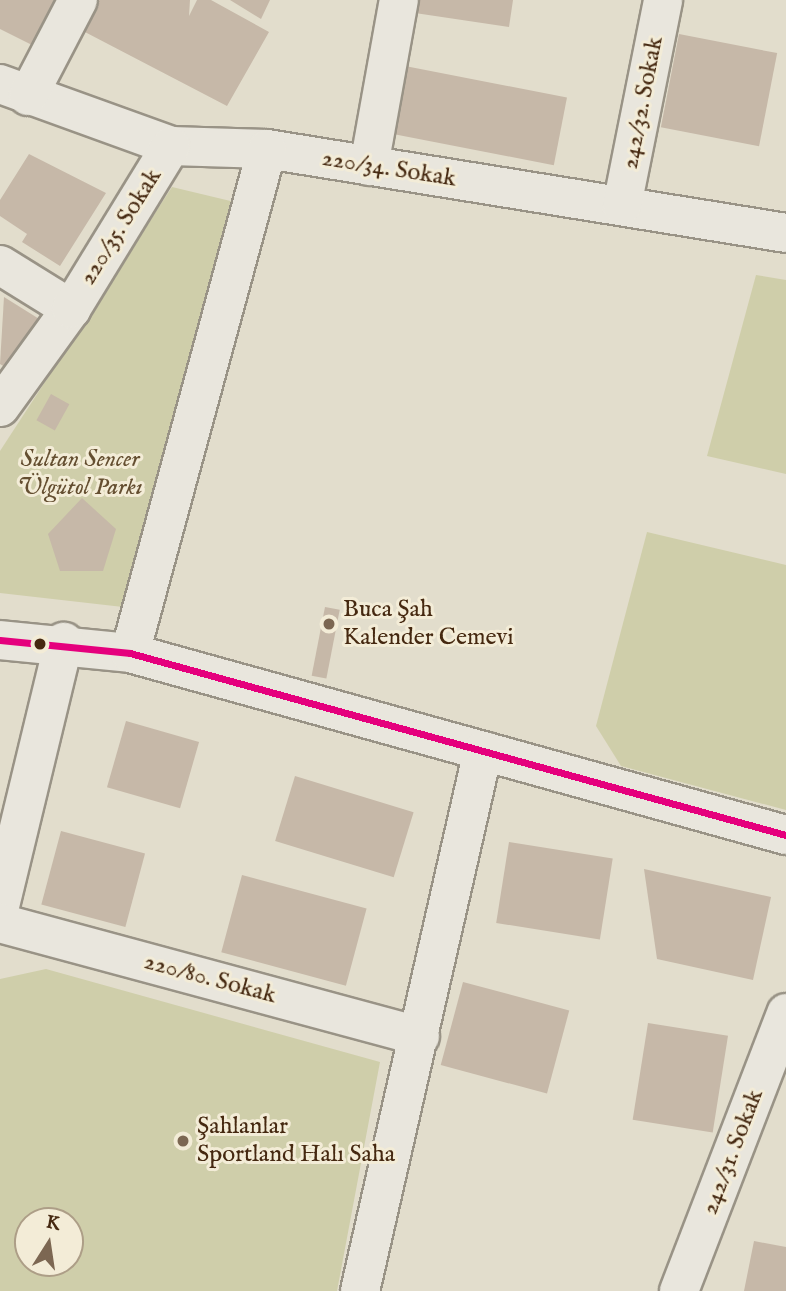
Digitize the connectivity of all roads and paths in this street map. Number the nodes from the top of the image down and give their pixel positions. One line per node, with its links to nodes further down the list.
1 (78, 0): 4 (street)
2 (398, 0): 7 (street)
3 (663, 0): 8 (street, 242/32. Sokak)
4 (14, 90): 5 (street, 220/34. Sokak)
5 (171, 146): 6 (street, 220/34. Sokak); 11 (street, 220/35. Sokak)
6 (267, 149): 7 (street, 220/34. Sokak); 15 (street)
7 (369, 166): 8 (street, 220/34. Sokak)
8 (622, 206): 9 (street, 220/34. Sokak)
9 (786, 233)
10 (0, 265): 11 (street, 220/35. Sokak)
11 (71, 309): 12 (street, 220/35. Sokak)
12 (0, 407)
13 (0, 640): 14 (street)
14 (64, 642): 15 (street); 18 (street)
15 (130, 653): 16 (street)
16 (483, 751): 17 (street); 21 (street)
17 (786, 835)
18 (0, 905)
19 (0, 923): 21 (street, 220/80. Sokak)
20 (786, 1013): 22 (street, 242/31. Sokak)
21 (420, 1036): 23 (street)
22 (671, 1283)
23 (360, 1291)

